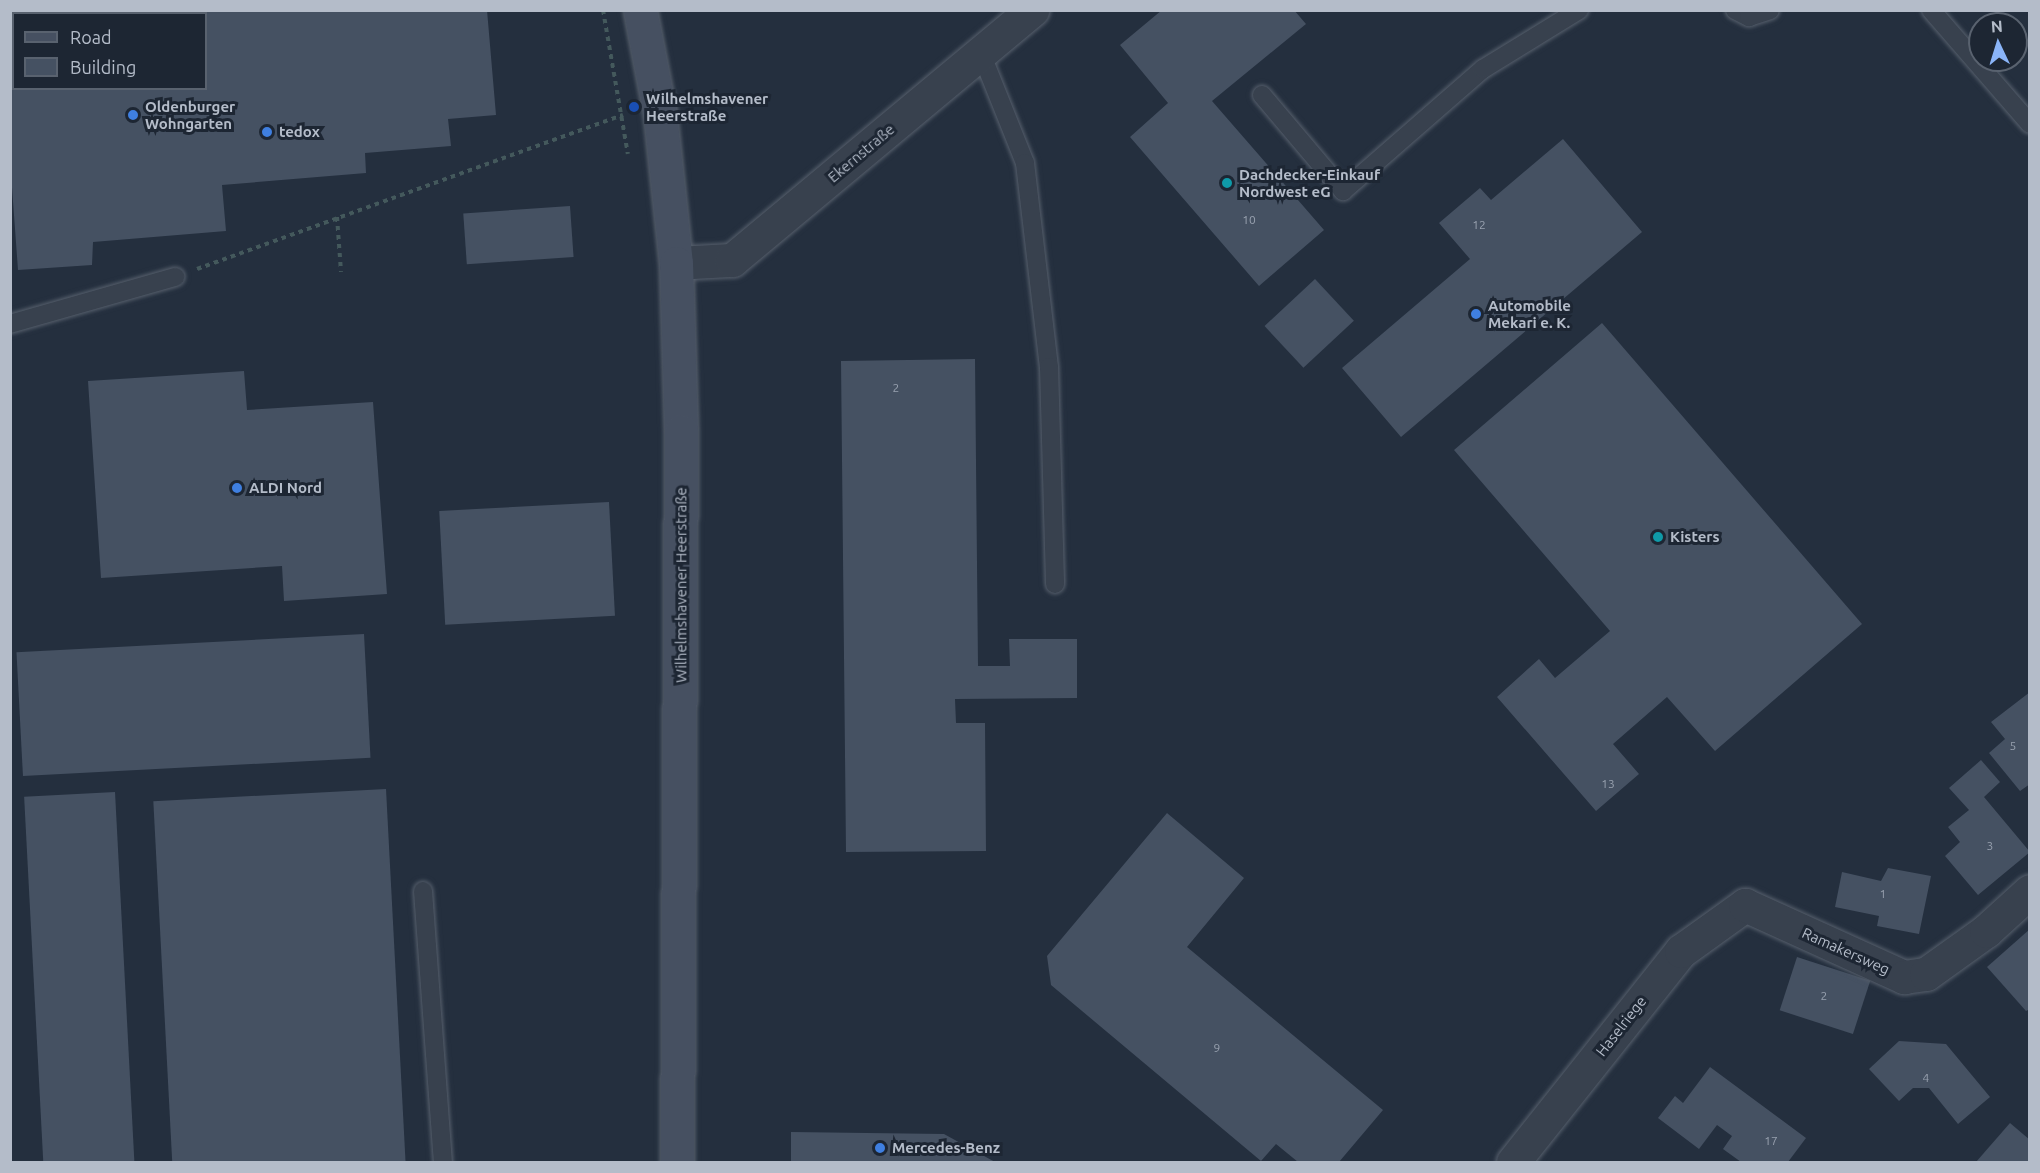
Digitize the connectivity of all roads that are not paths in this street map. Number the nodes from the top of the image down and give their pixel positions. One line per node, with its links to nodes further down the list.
1 (640, 10): 10 (street, Wilhelmshavener Heerstraße)
2 (1032, 10): 7 (street, Ekernstraße)
3 (1579, 10): 8 (lane)
4 (1735, 10): 5 (lane)
5 (1770, 10)
6 (1930, 10): 9 (lane)
7 (981, 53): 10 (street, Ekernstraße); 13 (lane)
8 (1262, 95)
9 (2030, 124)
10 (676, 263): 18 (street, Wilhelmshavener Heerstraße)
11 (175, 277): 12 (lane)
12 (10, 324)
13 (1055, 584)
14 (423, 891): 17 (lane)
15 (2030, 891): 16 (street, Ramakersweg)
16 (1745, 905): 19 (street, Haselriege)
17 (443, 1162)
18 (677, 1162)
19 (1513, 1162)

